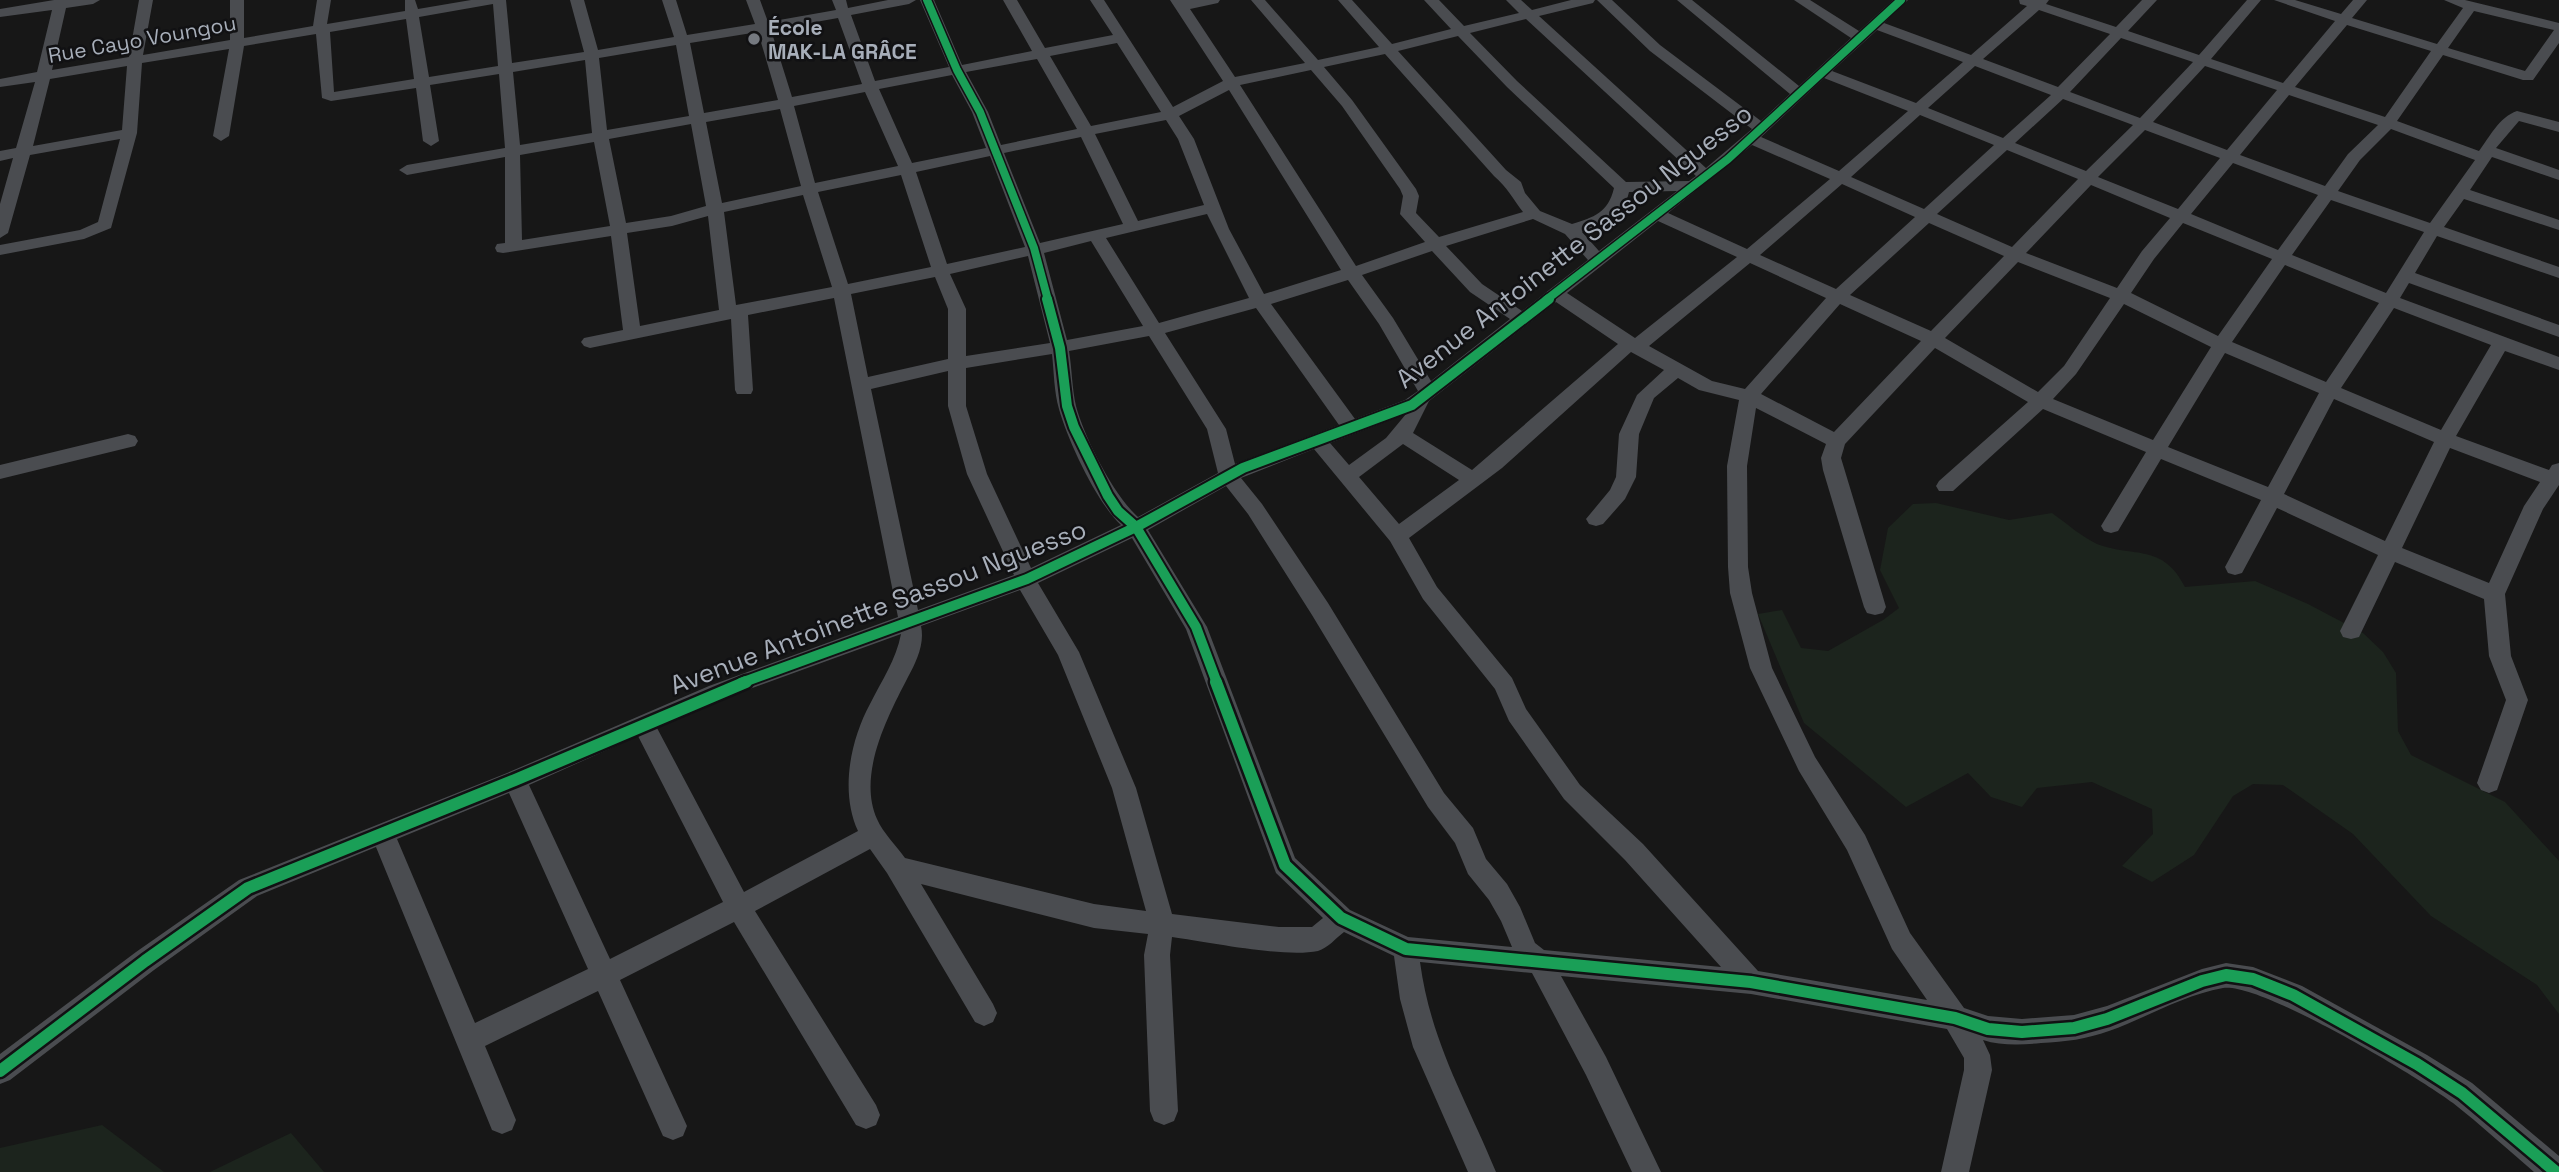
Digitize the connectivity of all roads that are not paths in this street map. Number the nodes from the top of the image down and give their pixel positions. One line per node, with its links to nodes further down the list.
1 (93, 0): 27 (street)
2 (146, 0): 54 (street)
3 (237, 0): 47 (street)
4 (324, 0): 40 (street)
5 (497, 0): 32 (street, Rue Cayo Voungou); 56 (street)
6 (577, 0): 51 (street)
7 (669, 0): 46 (street)
8 (752, 0): 38 (street)
9 (909, 0): 31 (street)
10 (927, 0): 57 (street)
11 (1010, 0): 50 (street)
12 (1097, 0): 44 (street)
13 (1213, 0): 30 (street)
14 (1258, 0): 55 (street)
15 (1345, 0): 48 (street)
16 (1431, 0): 41 (street)
17 (1513, 0): 35 (street)
18 (1588, 0): 35 (street)
19 (1604, 0): 76 (street)
20 (1684, 0): 66 (street)
21 (1801, 0): 45 (street)
22 (2150, 0): 42 (street)
23 (2254, 0): 53 (street)
24 (2281, 0): 36 (street)
25 (2360, 0): 36 (street)
26 (2451, 0): 33 (street)
27 (60, 2): 34 (street); 59 (street)
28 (1895, 2): 37 (street, Avenue Antoinette Sassou Nguesso)
29 (2034, 2): 42 (street); 52 (street)
30 (1179, 3): 60 (street)
31 (841, 6): 38 (street); 63 (street)
32 (410, 7): 40 (street, Rue Cayo Voungou); 62 (street)
33 (2470, 7): 39 (street); 49 (street)
34 (0, 13)
35 (1527, 13): 41 (street); 92 (street)
36 (2342, 20): 49 (street); 64 (street)
37 (1875, 24): 45 (street, Avenue Antoinette Sassou Nguesso); 52 (street)
38 (763, 26): 46 (street); 67 (street)
39 (2559, 27)
40 (321, 30): 47 (street, Rue Cayo Voungou); 62 (street)
41 (1460, 30): 48 (street); 93 (street)
42 (2120, 33): 53 (street); 65 (street)
43 (2559, 33): 49 (street)
44 (1121, 38): 50 (street); 69 (street)
45 (1861, 38): 58 (street, Avenue Antoinette Sassou Nguesso)
46 (682, 40): 51 (street); 70 (street)
47 (237, 44): 54 (street, Rue Cayo Voungou); 78 (street)
48 (1389, 47): 55 (street); 99 (street)
49 (2440, 50): 72 (street)
50 (1041, 54): 57 (street); 74 (street)
51 (593, 55): 56 (street); 77 (street)
52 (1974, 60): 65 (street); 68 (street)
53 (2200, 60): 64 (street); 71 (street)
54 (135, 61): 59 (street, Rue Cayo Voungou); 75 (street)
55 (1315, 64): 60 (street); 110 (street)
56 (507, 70): 62 (street); 81 (street)
57 (957, 70): 63 (street); 83 (street)
58 (1823, 73): 66 (street, Avenue Antoinette Sassou Nguesso); 68 (street)
59 (44, 76): 61 (street, Rue Cayo Voungou); 82 (street)
60 (1233, 82): 69 (street); 118 (street)
61 (0, 83)
62 (421, 85): 79 (street)
63 (870, 86): 67 (street); 88 (street)
64 (2285, 89): 72 (street); 85 (street)
65 (2062, 92): 71 (street); 80 (street)
66 (1800, 94): 76 (street, Avenue Antoinette Sassou Nguesso)
67 (786, 103): 70 (street); 94 (street)
68 (1919, 109): 80 (street); 90 (street)
69 (1171, 114): 74 (street); 98 (street)
70 (697, 118): 77 (street); 97 (street)
71 (2143, 123): 85 (street); 91 (street)
72 (2388, 123): 84 (street); 95 (street)
73 (2559, 127): 84 (street)
74 (1086, 131): 83 (street); 104 (street)
75 (129, 133): 82 (street); 112 (street)
76 (1756, 133): 90 (street); 92 (street, Avenue Antoinette Sassou Nguesso)
77 (600, 135): 81 (street); 105 (street)
78 (221, 136)
79 (431, 141)
80 (2003, 143): 91 (street); 102 (street)
81 (513, 149): 87 (street); 105 (street)
82 (23, 151): 86 (street); 108 (street)
83 (995, 151): 88 (street); 111 (street)
84 (2485, 154): 89 (street); 96 (street)
85 (2232, 155): 95 (street); 101 (street)
86 (0, 156)
87 (407, 170)
88 (907, 170): 94 (street); 117 (street)
89 (2559, 175)
90 (1839, 178): 102 (street); 114 (street)
91 (2088, 178): 101 (street); 113 (street)
92 (1699, 181): 93 (street); 100 (street, Avenue Antoinette Sassou Nguesso)
93 (1622, 187): 106 (street)
94 (810, 189): 97 (street); 121 (street)
95 (2328, 192): 107 (street); 115 (street)
96 (2460, 192): 103 (street); 107 (street)
97 (715, 208): 105 (street); 127 (street)
98 (1213, 208): 104 (street); 125 (street)
99 (1534, 214): 106 (street); 110 (street)
100 (1656, 214): 114 (street); 116 (street, Avenue Antoinette Sassou Nguesso)
101 (2181, 215): 115 (street); 123 (street)
102 (1925, 216): 113 (street); 124 (street)
103 (2559, 225)
104 (1132, 226): 109 (street)
105 (619, 227): 131 (street)
106 (1571, 230): 116 (street)
107 (2433, 230): 119 (street); 120 (street)
108 (0, 233)
109 (1095, 234): 111 (street); 129 (street)
110 (1434, 244): 118 (street); 128 (street)
111 (1034, 248): 117 (street); 137 (street)
112 (0, 250)
113 (2016, 255): 123 (street); 132 (street)
114 (1747, 256): 124 (street); 135 (street)
115 (2282, 257): 126 (street); 136 (street)
116 (1598, 261): 122 (street, Avenue Antoinette Sassou Nguesso)
117 (940, 270): 121 (street); 138 (street)
118 (1351, 272): 125 (street); 144 (street)
119 (2559, 273)
120 (2405, 275): 126 (street); 130 (street)
121 (841, 289): 127 (street); 141 (street)
122 (1556, 294): 128 (street, Avenue Antoinette Sassou Nguesso); 135 (street)
123 (2120, 295): 136 (street); 146 (street)
124 (1838, 296): 132 (street); 145 (street)
125 (1259, 300): 129 (street); 147 (street)
126 (2390, 301): 134 (street); 143 (street)
127 (733, 311): 131 (street); 142 (street)
128 (1522, 319): 144 (street, Avenue Antoinette Sassou Nguesso)
129 (1154, 330): 137 (street); 156 (street)
130 (2559, 331)
131 (632, 332): 133 (street)
132 (1934, 340): 146 (street); 152 (street)
133 (590, 342)
134 (2501, 343): 139 (street); 149 (street)
135 (1634, 345): 140 (street); 158 (street)
136 (2222, 345): 143 (street); 153 (street)
137 (1060, 348): 138 (street); 163 (street)
138 (958, 363): 141 (street); 167 (street)
139 (2559, 364)
140 (1677, 369): 145 (street); 161 (street)
141 (861, 385): 170 (street)
142 (744, 390)
143 (2330, 390): 149 (street); 160 (street)
144 (1424, 395): 147 (street, Avenue Antoinette Sassou Nguesso); 148 (street)
145 (1749, 396): 152 (street); 186 (street)
146 (2040, 401): 153 (street); 159 (street)
147 (1351, 427): 151 (street, Avenue Antoinette Sassou Nguesso)
148 (1401, 434): 157 (street); 158 (street)
149 (2445, 439): 155 (street); 165 (street)
150 (128, 441): 154 (street)
151 (1318, 441): 156 (street, Avenue Antoinette Sassou Nguesso); 157 (street)
152 (1836, 441): 169 (street)
153 (2154, 450): 160 (street); 162 (street)
154 (0, 472)
155 (2555, 474): 168 (street)
156 (1228, 475): 163 (street, Avenue Antoinette Sassou Nguesso); 182 (street)
157 (1348, 475): 164 (street)
158 (1474, 480): 164 (street)
159 (1946, 486)
160 (2272, 497): 165 (street); 166 (street)
161 (1596, 519)
162 (2111, 526)
163 (1136, 527): 167 (street, Avenue Antoinette Sassou Nguesso); 179 (street)
164 (1396, 536): 184 (street)
165 (2391, 552): 168 (street); 171 (street)
166 (2235, 567)
167 (1027, 579): 170 (street, Avenue Antoinette Sassou Nguesso); 180 (street)
168 (2494, 594): 174 (street)
169 (1875, 607)
170 (910, 622): 172 (street, Avenue Antoinette Sassou Nguesso); 176 (street)
171 (2351, 631)
172 (643, 723): 173 (street, Avenue Antoinette Sassou Nguesso); 178 (street)
173 (515, 780): 175 (street, Avenue Antoinette Sassou Nguesso); 183 (street)
174 (2489, 783)
175 (383, 834): 187 (street); 188 (street, Avenue Antoinette Sassou Nguesso)
176 (875, 834): 177 (street); 178 (street)
177 (897, 867): 180 (street); 185 (street)
178 (739, 908): 183 (street); 190 (street)
179 (1341, 918): 180 (street); 181 (street)
180 (1162, 923): 189 (street)
181 (1406, 949): 182 (street); 193 (street)
182 (1540, 963): 184 (street); 194 (street)
183 (605, 976): 187 (street); 192 (street)
184 (1751, 982): 186 (street)
185 (984, 1013)
186 (1955, 1018): 195 (street); 196 (street)
187 (468, 1040): 191 (street)
188 (0, 1071)
189 (1164, 1111)
190 (866, 1115)
191 (502, 1120)
192 (673, 1126)
193 (1482, 1172)
194 (1647, 1172)
195 (1955, 1172)
196 (2556, 1172)

